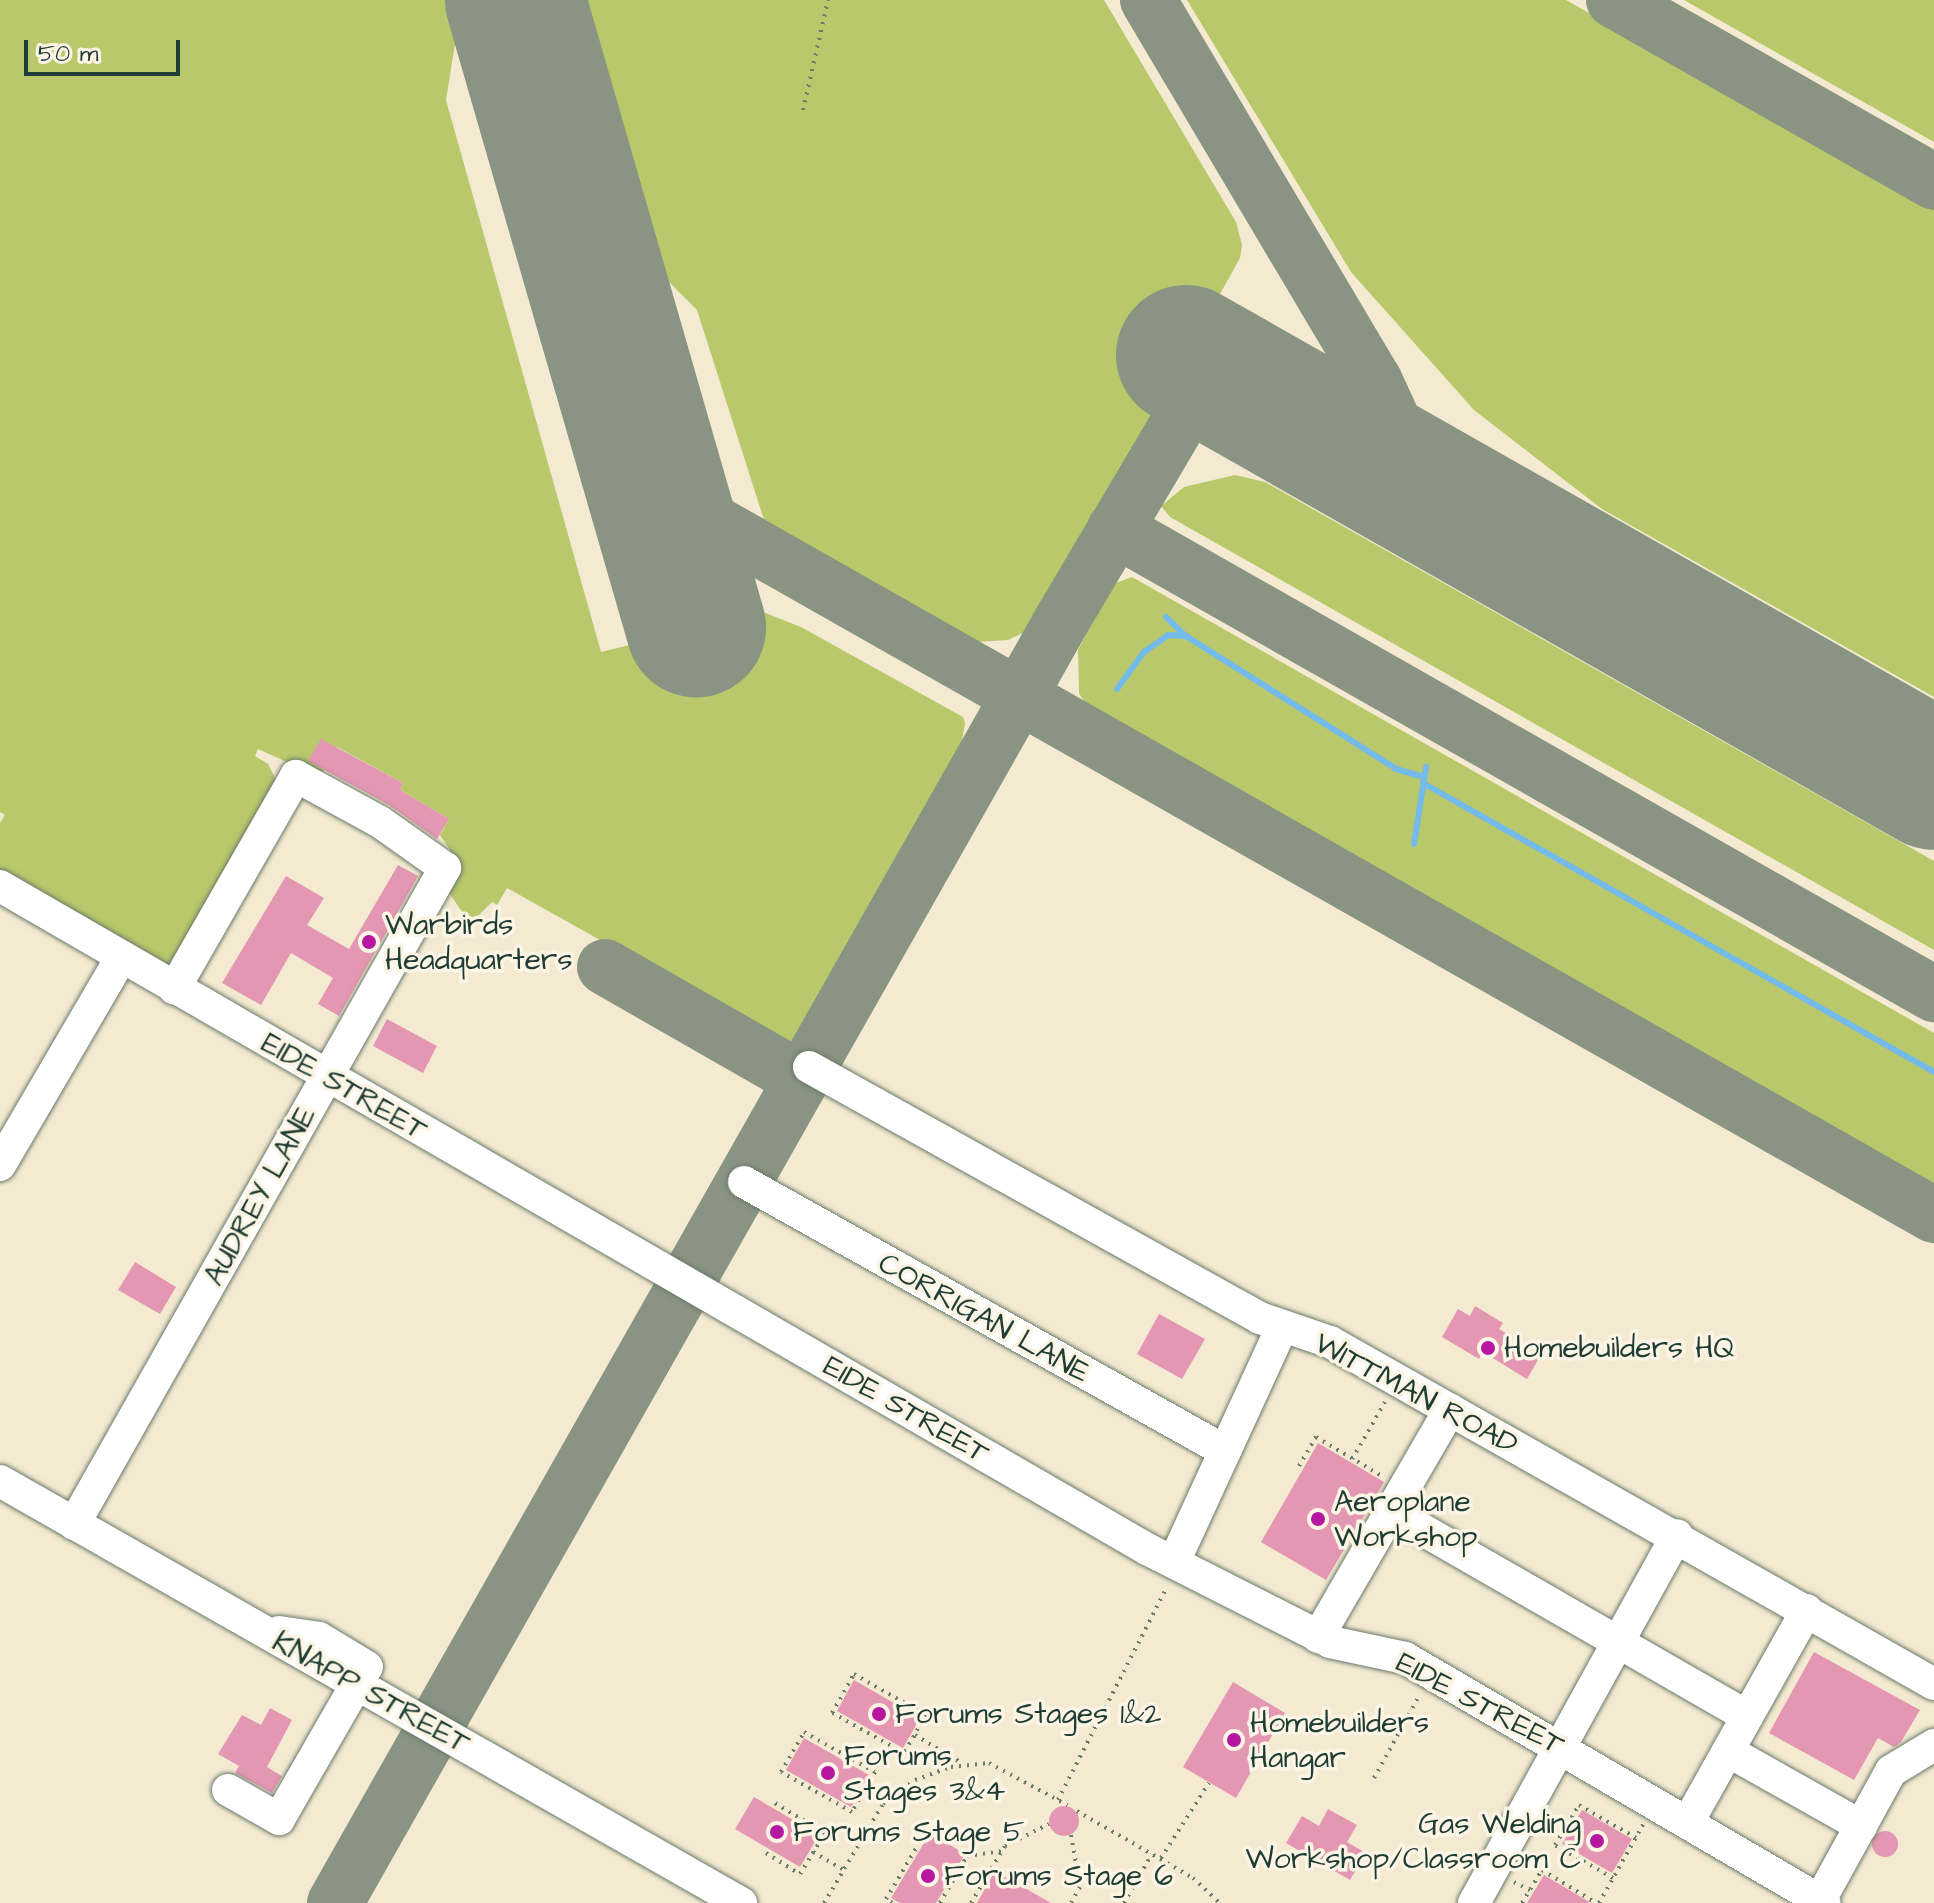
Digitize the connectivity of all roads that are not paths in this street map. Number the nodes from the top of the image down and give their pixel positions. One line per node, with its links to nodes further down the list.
1 (0, 886): 2 (lane, EIDE STREET)
2 (121, 958): 3 (lane, EIDE STREET); 6 (lane)
3 (174, 989): 5 (lane, EIDE STREET); 5 (lane, AUDREY LANE)
4 (809, 1067): 8 (lane, WITTMAN ROAD)
5 (327, 1078): 13 (lane, AUDREY LANE); 15 (lane, EIDE STREET)
6 (0, 1165)
7 (744, 1182): 10 (lane, CORRIGAN LANE)
8 (1281, 1329): 9 (lane, WITTMAN ROAD); 10 (lane)
9 (1450, 1409): 12 (lane); 14 (lane, WITTMAN ROAD)
10 (1225, 1451): 15 (lane)
11 (0, 1481): 13 (lane, KNAPP STREET)
12 (1397, 1500): 18 (lane); 19 (lane)
13 (74, 1524): 17 (lane, KNAPP STREET)
14 (1677, 1535): 16 (lane, WITTMAN ROAD); 19 (lane)
15 (1174, 1562): 18 (lane, EIDE STREET)
16 (1807, 1610): 20 (lane, WITTMAN ROAD); 23 (lane)
17 (263, 1632): 21 (lane, KNAPP STREET); 22 (lane)
18 (1318, 1637): 24 (lane, EIDE STREET)
19 (1618, 1642): 23 (lane); 24 (lane)
20 (1934, 1684)
21 (356, 1685): 22 (lane, KNAPP STREET); 27 (lane)
22 (394, 1706): 31 (lane, KNAPP STREET)
23 (1747, 1716): 26 (lane)
24 (1561, 1745): 28 (lane, EIDE STREET); 32 (lane)
25 (1934, 1745): 29 (lane)
26 (1728, 1751): 28 (lane); 29 (lane)
27 (228, 1790)
28 (1688, 1822): 30 (lane, EIDE STREET)
29 (1861, 1826): 30 (lane)
30 (1822, 1902)
31 (741, 1903)
32 (1474, 1903)

